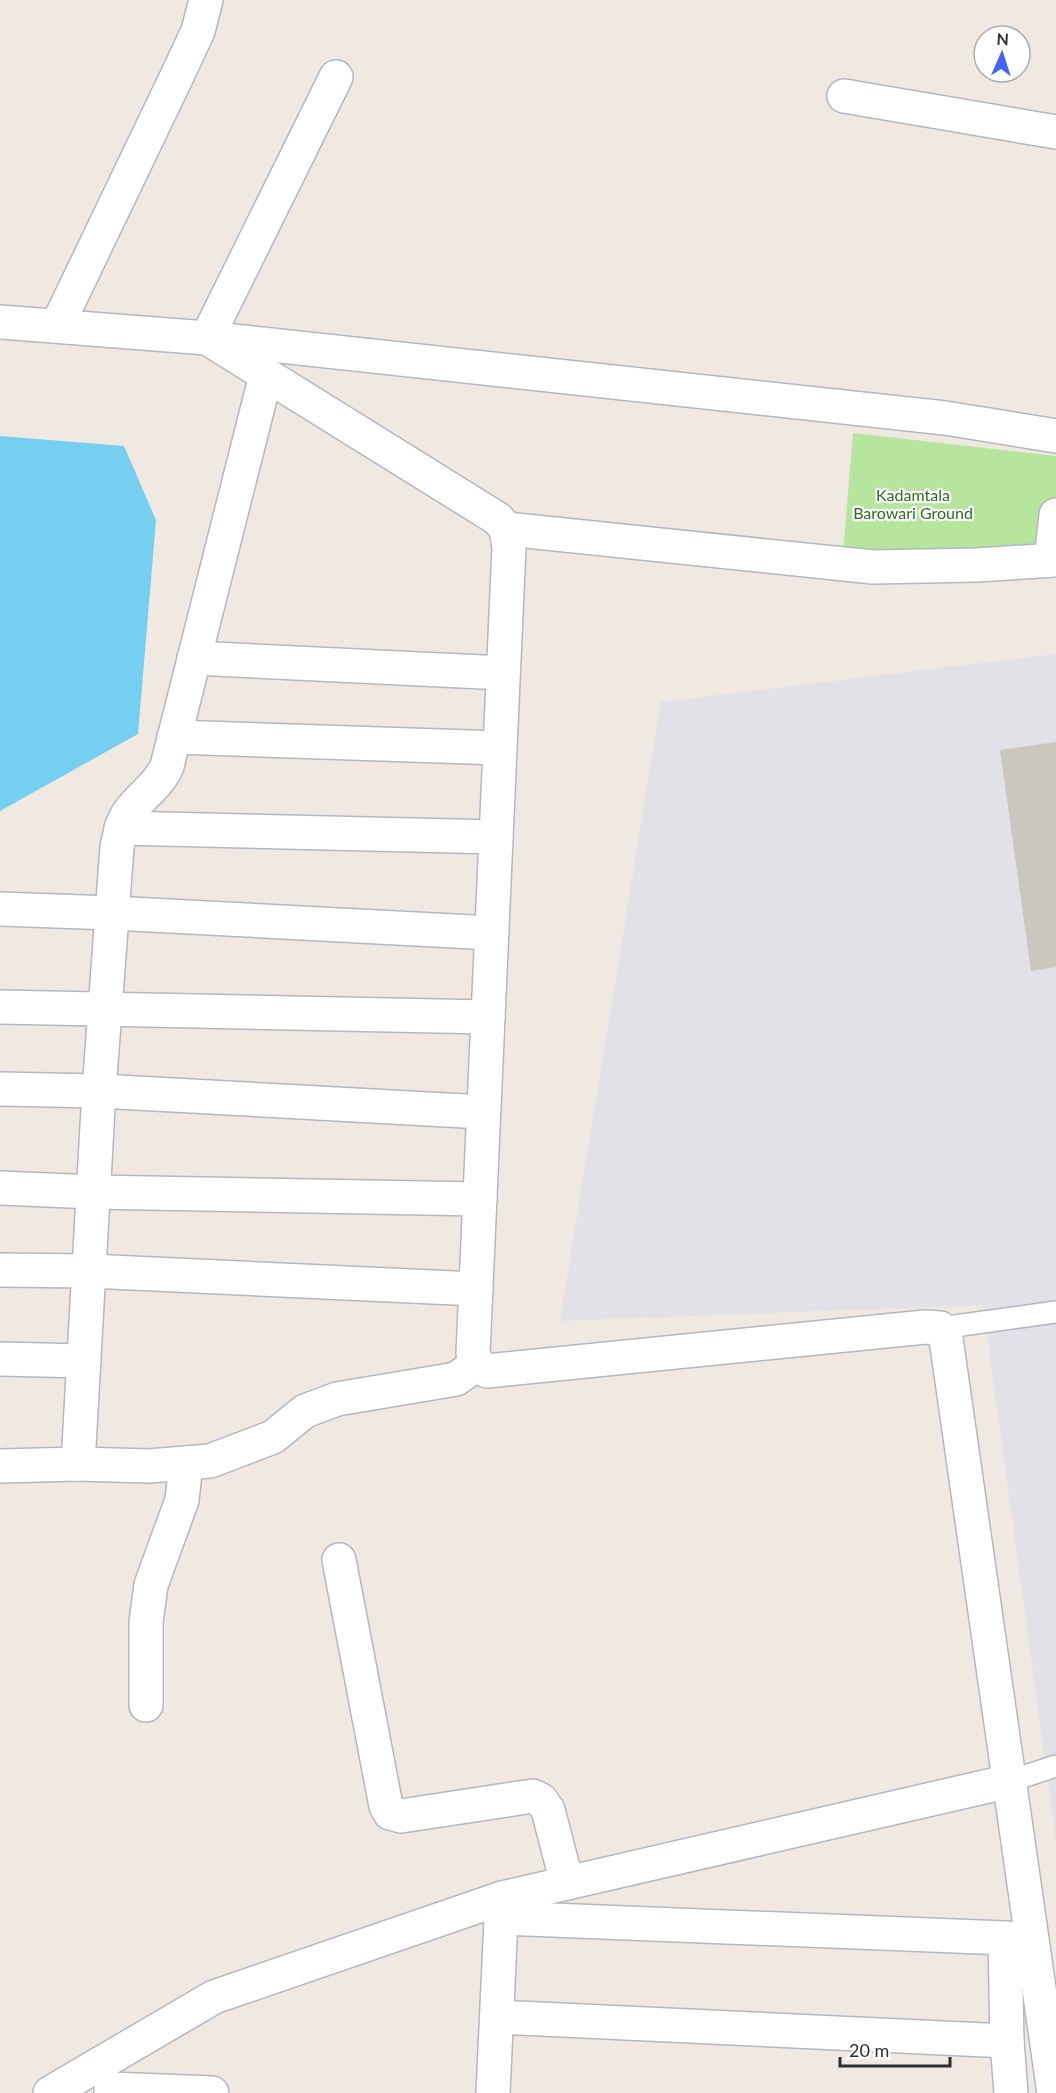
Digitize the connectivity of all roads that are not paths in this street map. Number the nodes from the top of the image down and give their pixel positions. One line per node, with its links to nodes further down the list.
1 (206, 0): 6 (street)
2 (336, 76): 7 (street)
3 (844, 96): 4 (street)
4 (1056, 132)
5 (0, 322): 6 (street)
6 (57, 326): 7 (street)
7 (207, 338): 8 (street); 9 (street)
8 (266, 375): 11 (street); 13 (street)
9 (1056, 435)
10 (1056, 515): 12 (street)
11 (506, 529): 12 (street); 14 (street)
12 (1053, 560)
13 (194, 658): 14 (street); 15 (street)
14 (503, 673): 16 (street)
15 (174, 737): 16 (street); 17 (street)
16 (500, 748): 18 (street)
17 (121, 828): 18 (street); 20 (street)
18 (496, 837): 21 (street)
19 (0, 909): 20 (street)
20 (112, 913): 21 (street); 23 (street)
21 (492, 933): 24 (street)
22 (0, 1007): 23 (street)
23 (105, 1009): 24 (street); 26 (street)
24 (488, 1017): 27 (street)
25 (0, 1089): 26 (street)
26 (99, 1091): 27 (street); 29 (street)
27 (483, 1112): 30 (street)
28 (0, 1188): 29 (street)
29 (94, 1192): 30 (street); 32 (street)
30 (480, 1199): 33 (street)
31 (0, 1270): 32 (street)
32 (89, 1271): 33 (street); 37 (street)
33 (476, 1289): 38 (street)
34 (1056, 1312): 35 (lane)
35 (940, 1328): 38 (street); 45 (street)
36 (0, 1359): 37 (street)
37 (84, 1361): 40 (street)
38 (477, 1364): 39 (street)
39 (186, 1463): 40 (street); 43 (street)
40 (78, 1464): 41 (street)
41 (0, 1466)
42 (339, 1560): 46 (street)
43 (146, 1705)
44 (1056, 1766): 45 (lane)
45 (1010, 1781): 46 (street); 48 (street)
46 (567, 1883): 47 (street)
47 (502, 1908): 48 (street); 49 (street); 51 (street)
48 (1019, 1939): 50 (street); 56 (street)
49 (497, 2017): 50 (street); 54 (street)
50 (1007, 2041): 55 (street)
51 (112, 2080): 52 (street); 53 (street)
52 (50, 2093)
53 (212, 2093)
54 (493, 2093)
55 (1011, 2093)
56 (1054, 2093)

